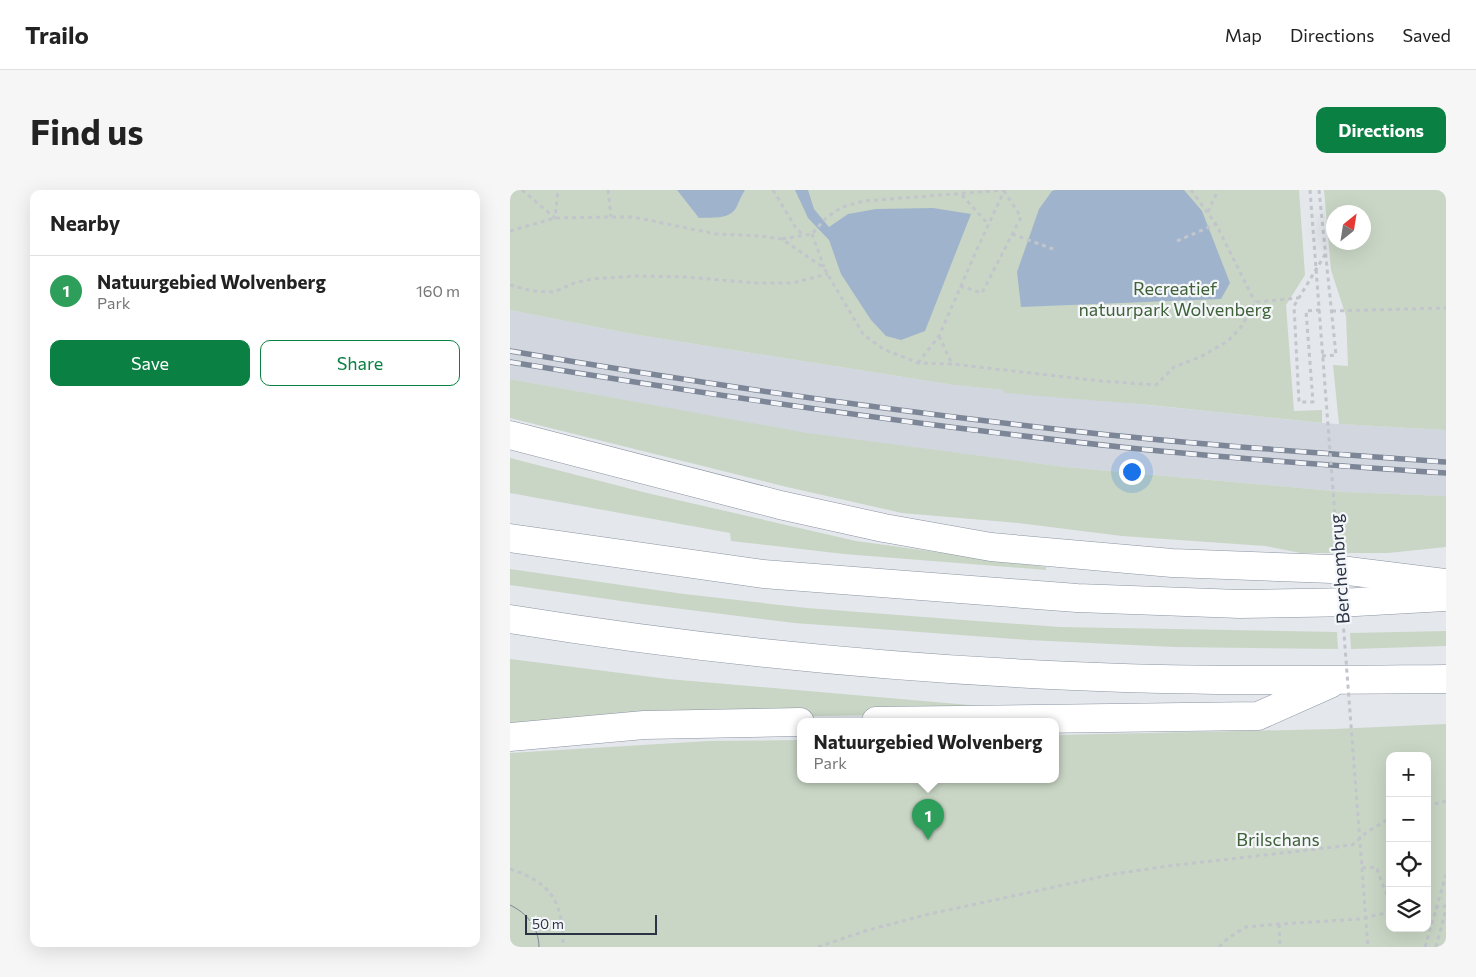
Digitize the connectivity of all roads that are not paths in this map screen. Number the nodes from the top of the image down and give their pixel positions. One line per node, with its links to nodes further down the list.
1 (510, 435): 3 (highway)
2 (510, 538): 4 (highway)
3 (1446, 583)
4 (1446, 597)
5 (510, 619): 7 (highway)
6 (1446, 679): 7 (highway)
7 (1340, 680): 8 (highway)
8 (1059, 719)
9 (797, 722): 10 (highway)
10 (510, 737)

